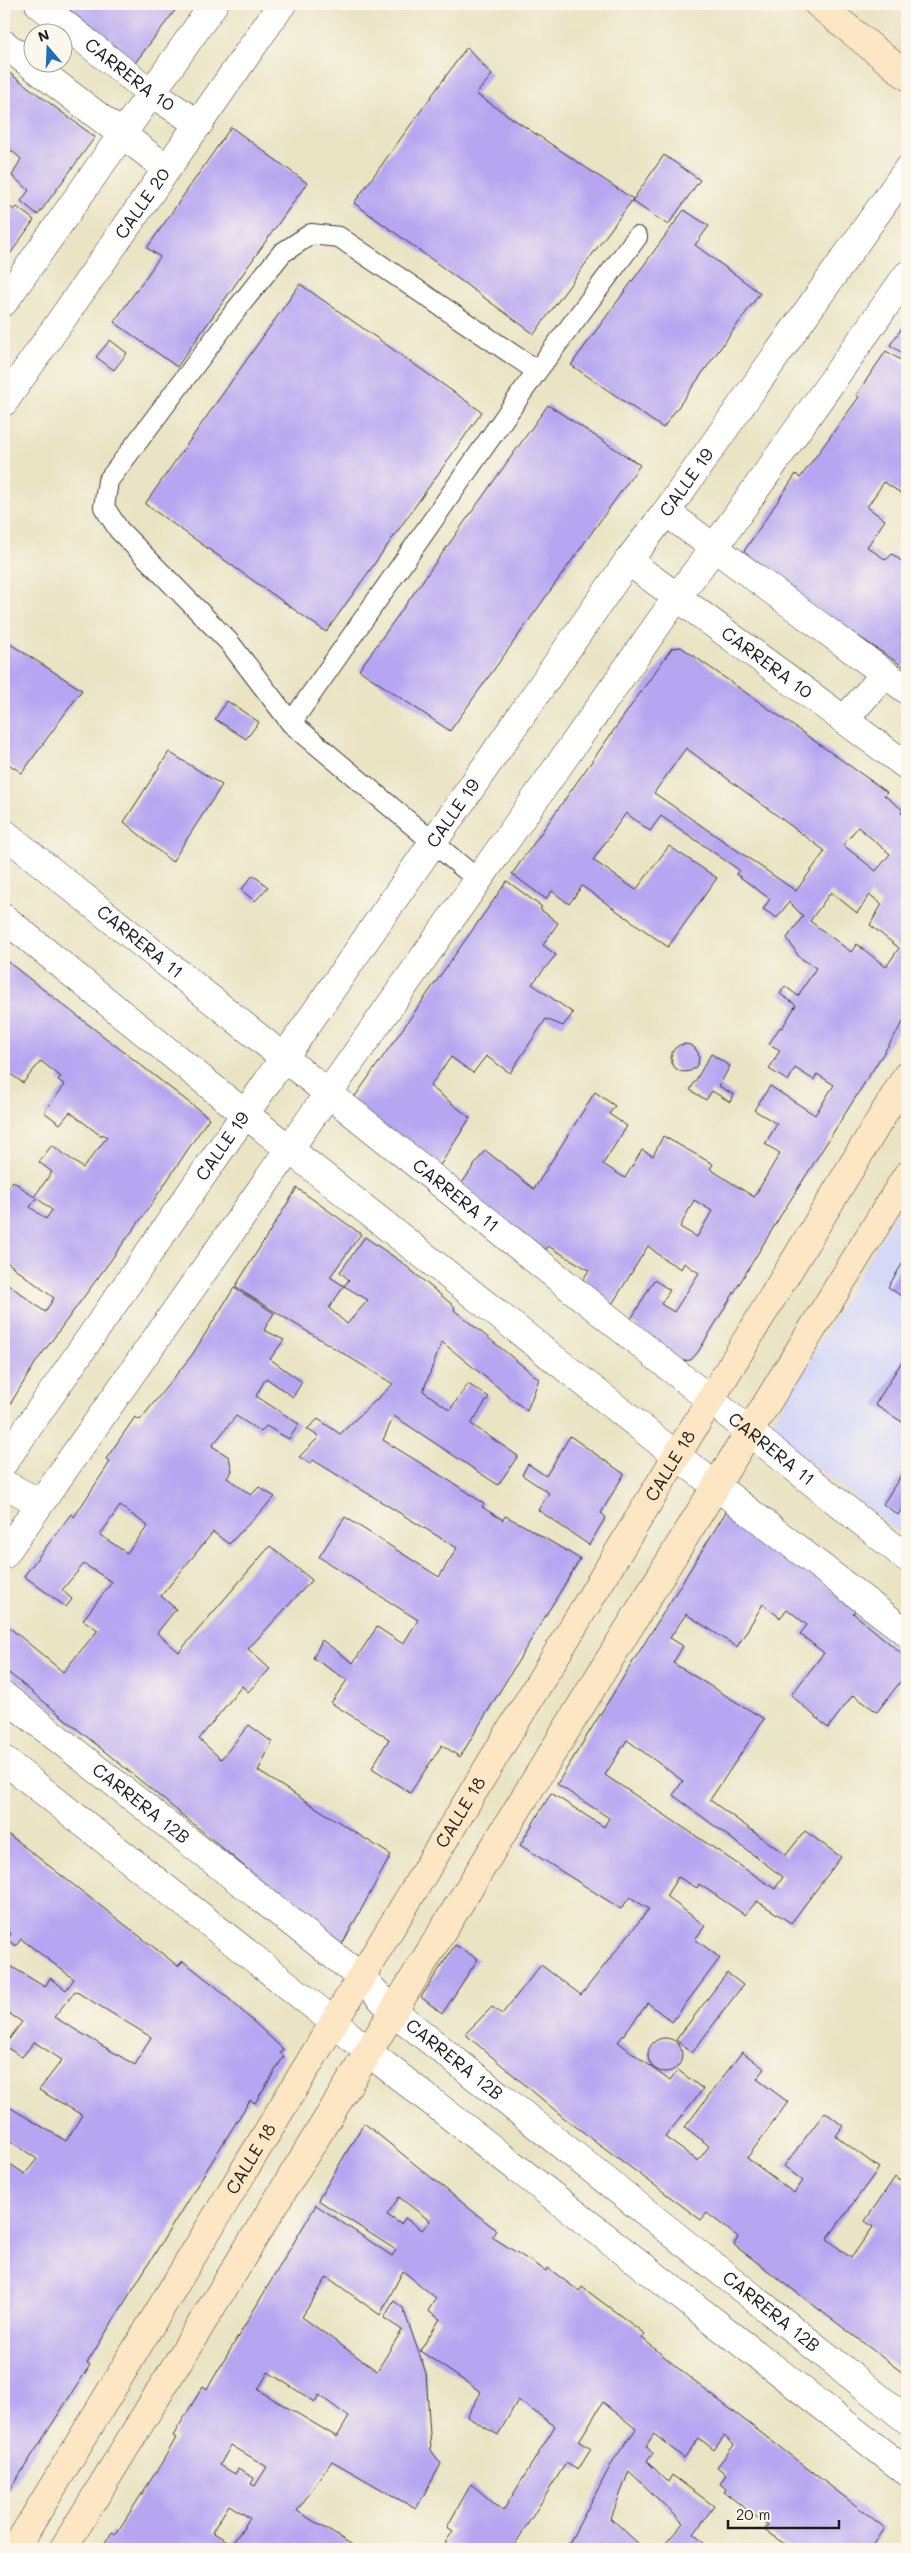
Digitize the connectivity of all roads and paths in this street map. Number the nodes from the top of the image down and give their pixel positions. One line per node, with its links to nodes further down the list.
1 (39, 4): 7 (street, CARRERA 10)
2 (214, 4): 7 (street)
3 (282, 4): 8 (street, CALLE 20)
4 (818, 4): 6 (street)
5 (4, 44): 9 (street)
6 (907, 76)
7 (151, 93): 8 (street, CARRERA 10); 9 (street)
8 (199, 124): 10 (street, CALLE 20)
9 (121, 135): 10 (street); 14 (street)
10 (166, 168): 16 (street, CALLE 20)
11 (907, 170): 17 (street, CALLE 19)
12 (637, 237): 15 (lane)
13 (907, 275): 18 (street)
14 (4, 302)
15 (537, 371): 24 (lane); 24 (lane)
16 (4, 402)
17 (666, 512): 18 (street); 19 (street, CALLE 19)
18 (714, 548): 20 (street); 21 (street)
19 (628, 561): 20 (street, CARRERA 10); 27 (street, CALLE 19)
20 (677, 597): 23 (street, CARRERA 10); 28 (street)
21 (885, 674): 22 (street); 23 (street)
22 (907, 690)
23 (844, 720): 25 (street, CARRERA 10)
24 (291, 723): 27 (lane)
25 (907, 766)
26 (4, 833): 30 (street, CARRERA 11)
27 (433, 842): 28 (lane); 30 (street, CALLE 19)
28 (478, 880): 32 (street)
29 (4, 918): 33 (street)
30 (284, 1058): 32 (street, CARRERA 11); 33 (street, CALLE 19)
31 (907, 1075): 36 (street, CALLE 18)
32 (328, 1093): 34 (street); 36 (street, CARRERA 11)
33 (245, 1114): 34 (street); 39 (street, CALLE 19)
34 (290, 1148): 38 (street); 42 (street)
35 (907, 1175): 37 (street)
36 (710, 1400): 37 (street, CARRERA 11); 38 (street, CALLE 18)
37 (749, 1432): 41 (street); 44 (street, CARRERA 11)
38 (677, 1456): 41 (street); 48 (street, CALLE 18)
39 (4, 1462)
40 (4, 1484): 42 (street)
41 (717, 1485): 45 (street); 49 (street)
42 (40, 1503): 43 (street)
43 (4, 1555)
44 (907, 1558)
45 (907, 1632)
46 (4, 1696): 48 (street, CARRERA 12B)
47 (4, 1760): 50 (street)
48 (361, 1977): 49 (street, CARRERA 12B); 50 (street, CALLE 18)
49 (393, 2011): 51 (street); 52 (street, CARRERA 12B)
50 (334, 2022): 51 (street); 54 (street, CALLE 18)
51 (368, 2052): 53 (street); 55 (street)
52 (907, 2420)
53 (907, 2472)
54 (15, 2549)
55 (63, 2549)

